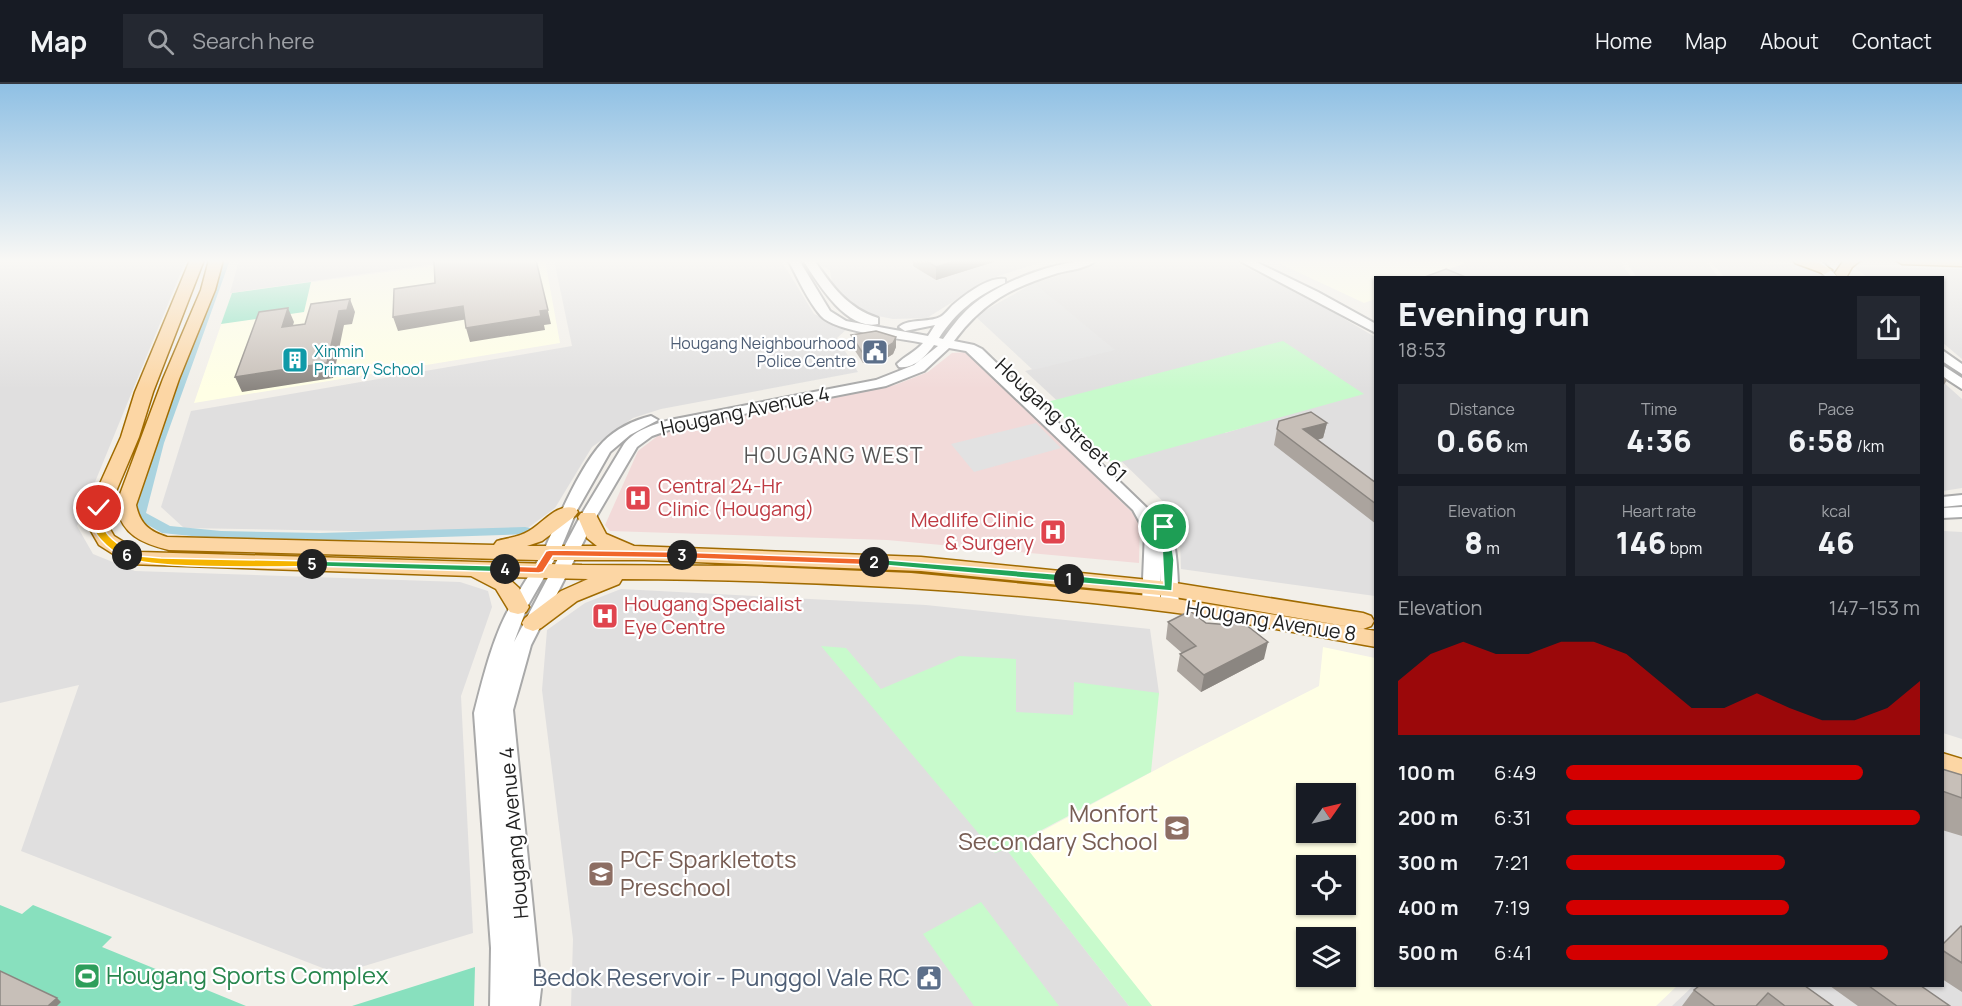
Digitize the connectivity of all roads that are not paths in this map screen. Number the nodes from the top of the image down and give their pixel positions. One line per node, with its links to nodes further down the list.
1 (181, 303): 11 (main road, Hougang Avenue 8)
2 (203, 303): 9 (main road, Hougang Avenue 8)
3 (819, 303): 15 (street)
4 (839, 303): 15 (street)
5 (962, 303): 10 (street, Hougang Avenue 4)
6 (983, 303): 12 (street, Hougang Avenue 4)
7 (1328, 303): 14 (street)
8 (1337, 303): 13 (street)
9 (197, 317): 11 (main road); 21 (main road, Hougang Avenue 8)
10 (945, 320): 15 (street); 16 (street, Hougang Avenue 4)
11 (174, 321): 22 (main road, Hougang Avenue 8)
12 (962, 322): 16 (street, Hougang Avenue 4); 17 (street)
13 (1374, 322)
14 (1374, 328)
15 (907, 332): 16 (street, Hougang Street 61); 16 (street)
16 (938, 343): 17 (street); 17 (street, Hougang Street 61); 28 (street, Hougang Avenue 4)
17 (973, 345): 32 (street, Hougang Street 61)
18 (1944, 356): 19 (street)
19 (1962, 370)
20 (1944, 371): 23 (street)
21 (171, 379): 22 (main road); 29 (main road, Hougang Avenue 8)
22 (149, 383): 29 (main road, Hougang Avenue 8)
23 (1962, 385)
24 (1962, 500): 25 (street)
25 (1944, 501)
26 (1962, 512): 27 (street)
27 (1944, 513)
28 (578, 515): 29 (main road); 30 (street, Hougang Avenue 4); 31 (main road)
29 (473, 560): 30 (main road, Hougang Avenue 8); 33 (main road)
30 (554, 562): 31 (main road, Hougang Avenue 8); 33 (street, Hougang Avenue 4)
31 (640, 562): 32 (main road, Hougang Avenue 8); 33 (main road)
32 (1160, 596): 34 (main road, Hougang Avenue 8); 35 (main road, Hougang Avenue 8)
33 (525, 615): 40 (street, Hougang Avenue 4)
34 (1374, 624)
35 (1374, 639)
36 (1944, 763): 37 (main road)
37 (1962, 769)
38 (1944, 779): 39 (main road)
39 (1962, 785)
40 (505, 848): 41 (street, Hougang Avenue 4); 42 (street, Hougang Avenue 4)
41 (503, 1006)
42 (526, 1006)

